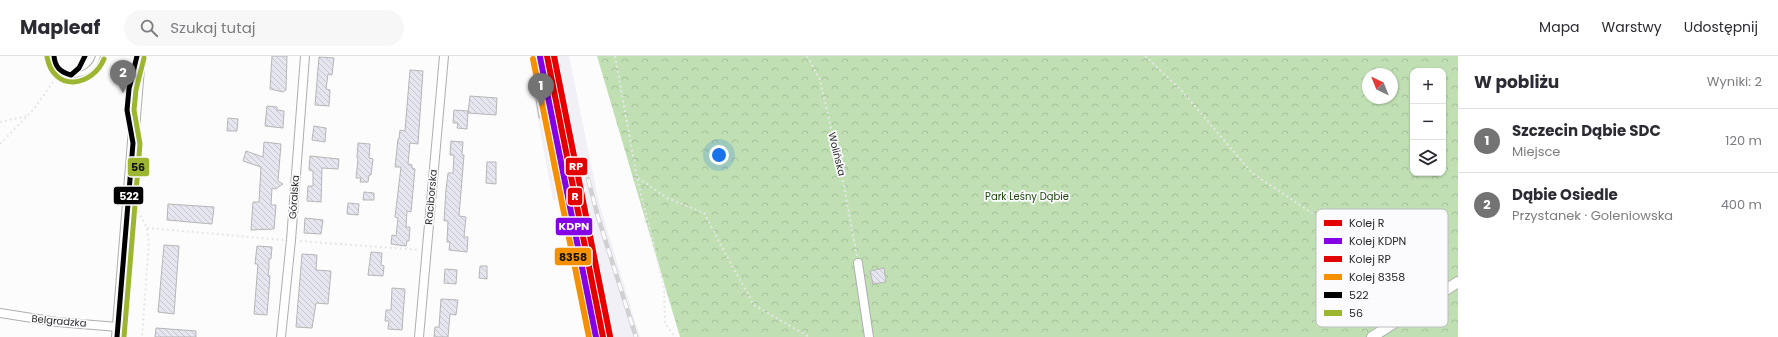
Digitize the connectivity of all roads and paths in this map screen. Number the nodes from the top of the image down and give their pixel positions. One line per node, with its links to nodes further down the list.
1 (54, 56): 10 (lane)
2 (85, 56): 11 (lane)
3 (98, 56): 11 (lane)
4 (139, 56): 24 (street)
5 (305, 56): 26 (street, Góralska)
6 (444, 56): 27 (street, Raciborska)
7 (615, 56): 15 (path)
8 (807, 56): 19 (path, Wolińska)
9 (1145, 56): 18 (path)
10 (61, 71): 11 (lane); 12 (path)
11 (70, 74)
12 (28, 115): 13 (path); 14 (path)
13 (0, 122)
14 (0, 144)
15 (637, 178): 29 (path); 30 (path)
16 (566, 201): 28 (path)
17 (137, 210): 25 (path)
18 (1316, 216)
19 (857, 258): 31 (street)
20 (1458, 282): 21 (street)
21 (1448, 288)
22 (0, 313): 24 (street, Belgradzka)
23 (1388, 327): 32 (street)
24 (118, 332)
25 (142, 337)
26 (281, 337)
27 (419, 337)
28 (590, 337)
29 (675, 337)
30 (809, 337)
31 (869, 337)
32 (1372, 337)

